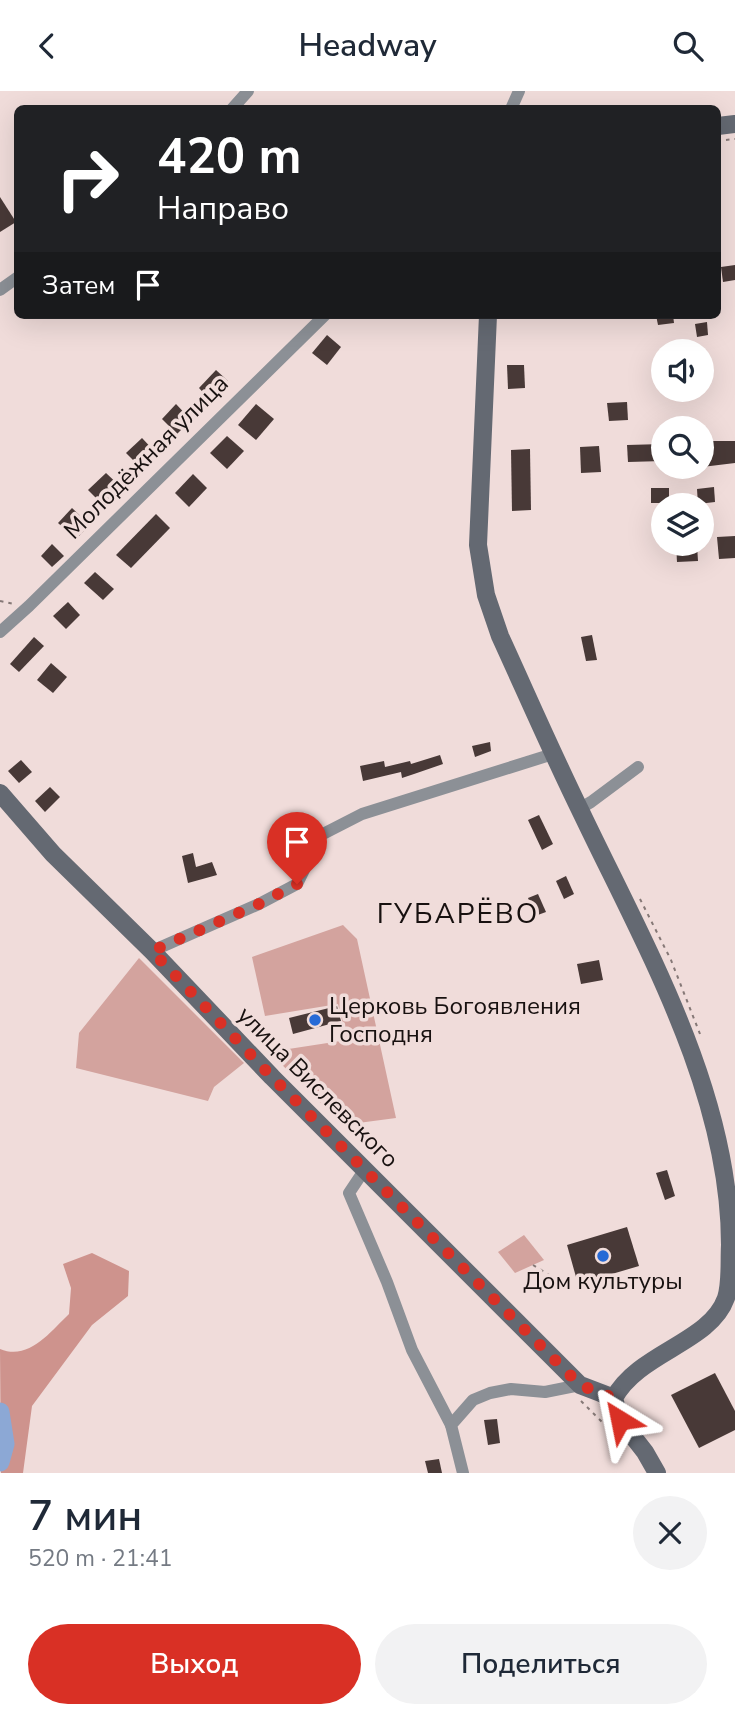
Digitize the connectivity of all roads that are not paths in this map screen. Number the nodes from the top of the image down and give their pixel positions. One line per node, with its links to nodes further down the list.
1 (247, 91): 2 (street)
2 (235, 105)
3 (321, 319): 5 (street, Молодёжная улица)
4 (488, 319): 6 (main road)
5 (0, 632)
6 (553, 754): 9 (main road); 10 (street)
7 (638, 767): 9 (street)
8 (0, 793): 10 (main road, улица Вислевского)
9 (579, 809): 13 (main road)
10 (152, 951): 11 (main road, улица Вислевского)
11 (365, 1169): 12 (main road, улица Вислевского); 14 (street)
12 (580, 1385): 13 (main road, улица Вислевского); 14 (street)
13 (614, 1398): 16 (main road)
14 (451, 1425): 15 (street)
15 (463, 1473)
16 (657, 1473)

